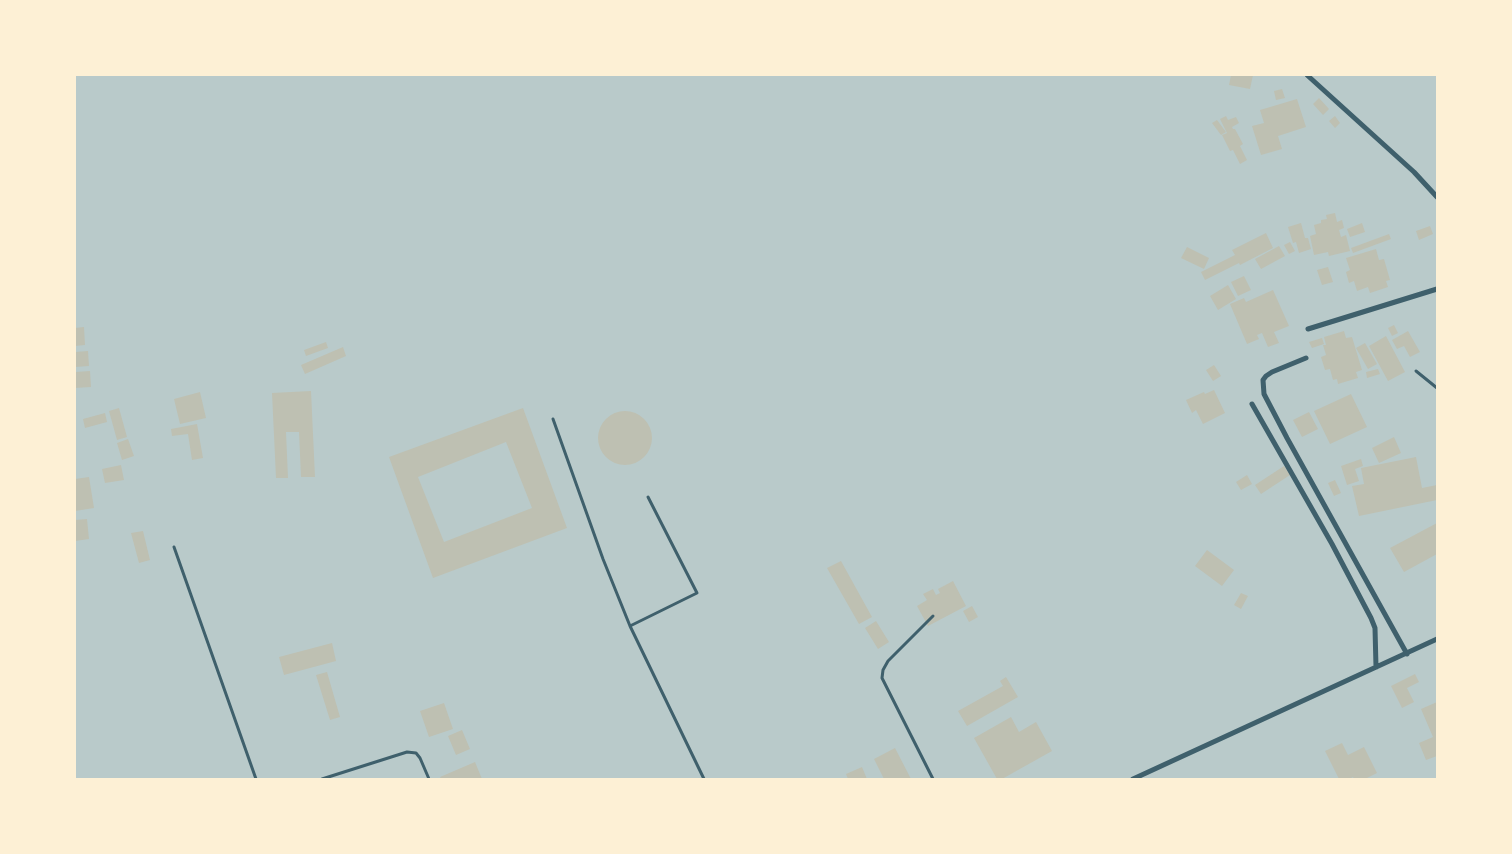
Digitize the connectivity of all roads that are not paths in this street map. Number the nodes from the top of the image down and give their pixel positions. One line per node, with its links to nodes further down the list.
1 (1307, 75): 2 (street)
2 (1437, 197)
3 (1437, 288): 4 (street)
4 (1308, 329)
5 (1306, 358): 15 (street)
6 (1416, 371): 7 (lane)
7 (1437, 388)
8 (1252, 404): 16 (street)
9 (553, 419): 13 (lane)
10 (648, 497): 13 (lane)
11 (174, 547): 17 (lane)
12 (933, 616): 21 (lane)
13 (630, 626): 20 (lane)
14 (1437, 639): 15 (street)
15 (1407, 654): 16 (street)
16 (1376, 667): 22 (street)
17 (256, 779)
18 (322, 779): 19 (lane)
19 (429, 779)
20 (704, 779)
21 (933, 779)
22 (1133, 779)

